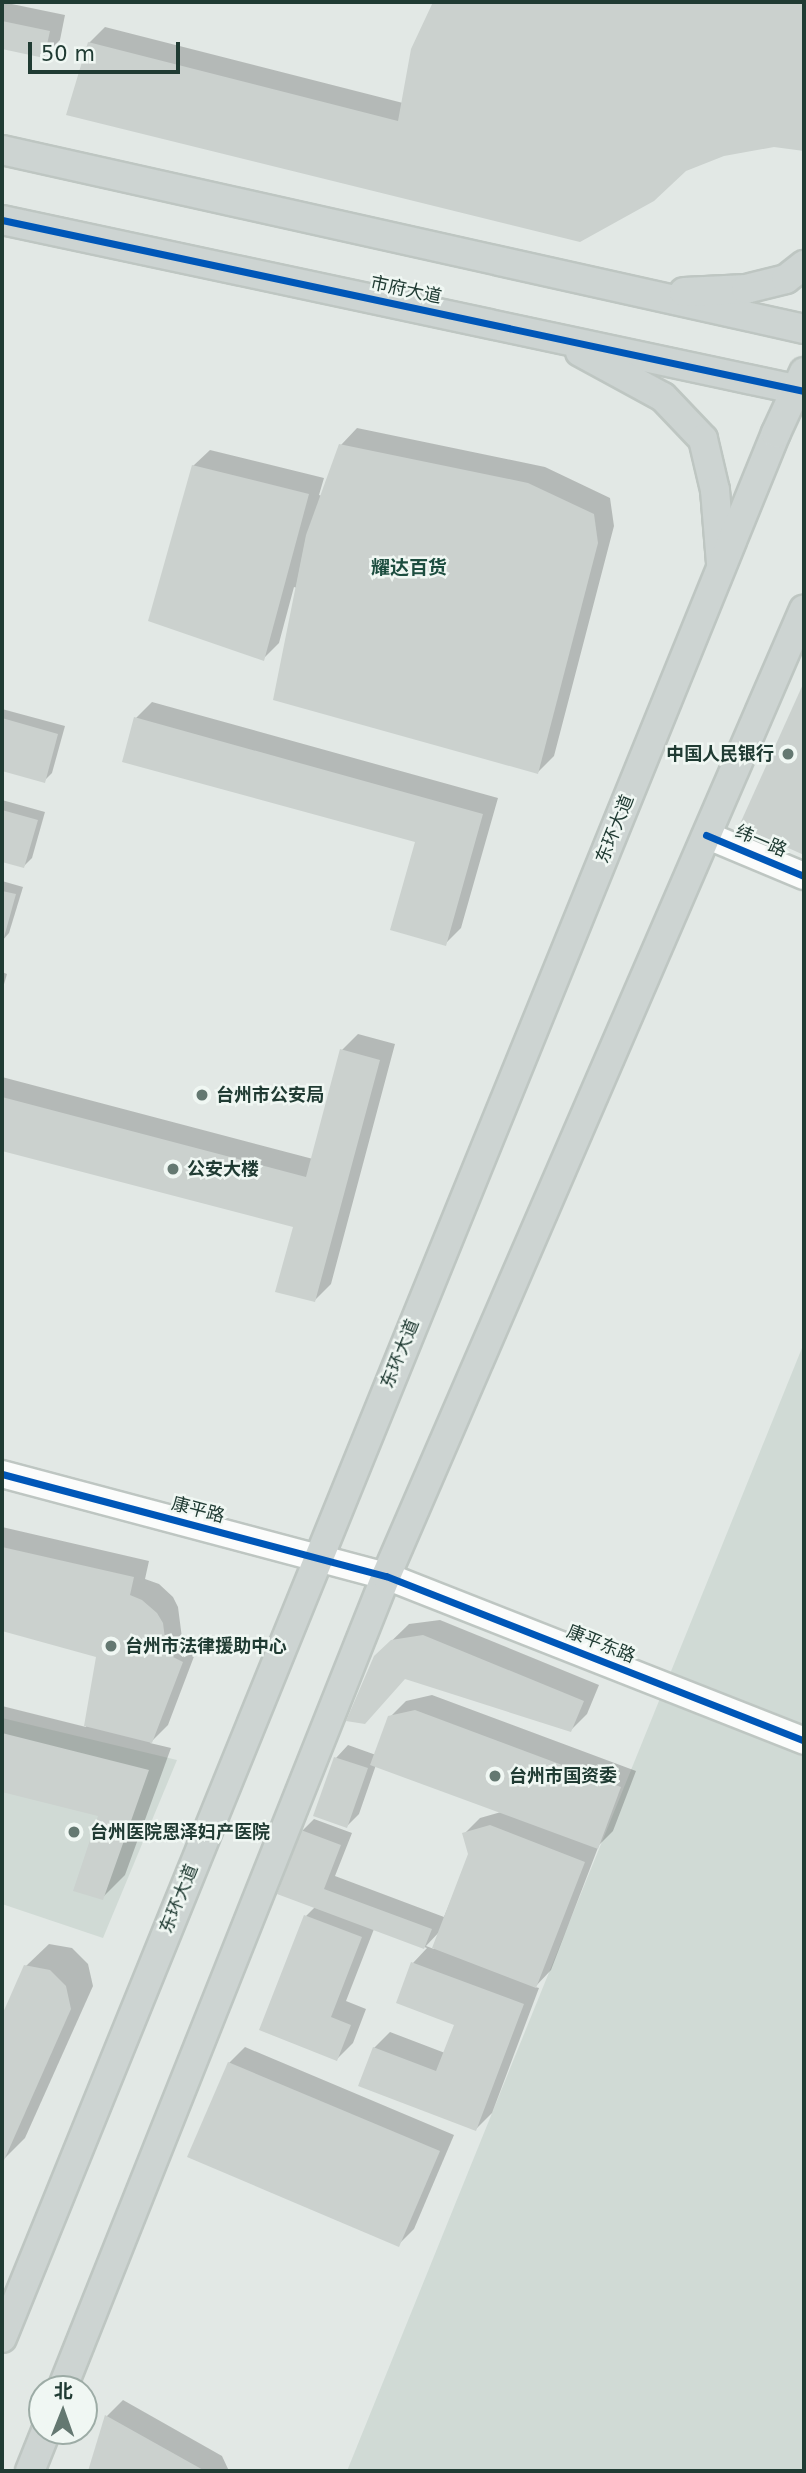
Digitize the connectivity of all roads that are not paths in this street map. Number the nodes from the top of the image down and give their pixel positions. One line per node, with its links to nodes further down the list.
1 (2, 150): 4 (main road)
2 (2, 220): 6 (main road, 市府大道)
3 (804, 265): 4 (main road)
4 (646, 293): 5 (main road)
5 (804, 329)
6 (549, 336): 7 (main road, 市府大道); 8 (main road)
7 (802, 384): 8 (main road, 东环大道)
8 (722, 566): 15 (main road, 东环大道)
9 (804, 609): 11 (main road)
10 (804, 633): 11 (main road)
11 (784, 655): 12 (main road)
12 (706, 835): 13 (street, 纬一路); 16 (main road)
13 (804, 876)
14 (2, 1474): 15 (street, 康平路)
15 (317, 1558): 16 (street, 康平路); 18 (main road, 东环大道)
16 (386, 1576): 17 (street, 康平东路); 19 (main road)
17 (804, 1741)
18 (2, 2338)
19 (68, 2375)
20 (40, 2445): 21 (main road)
21 (30, 2471)

